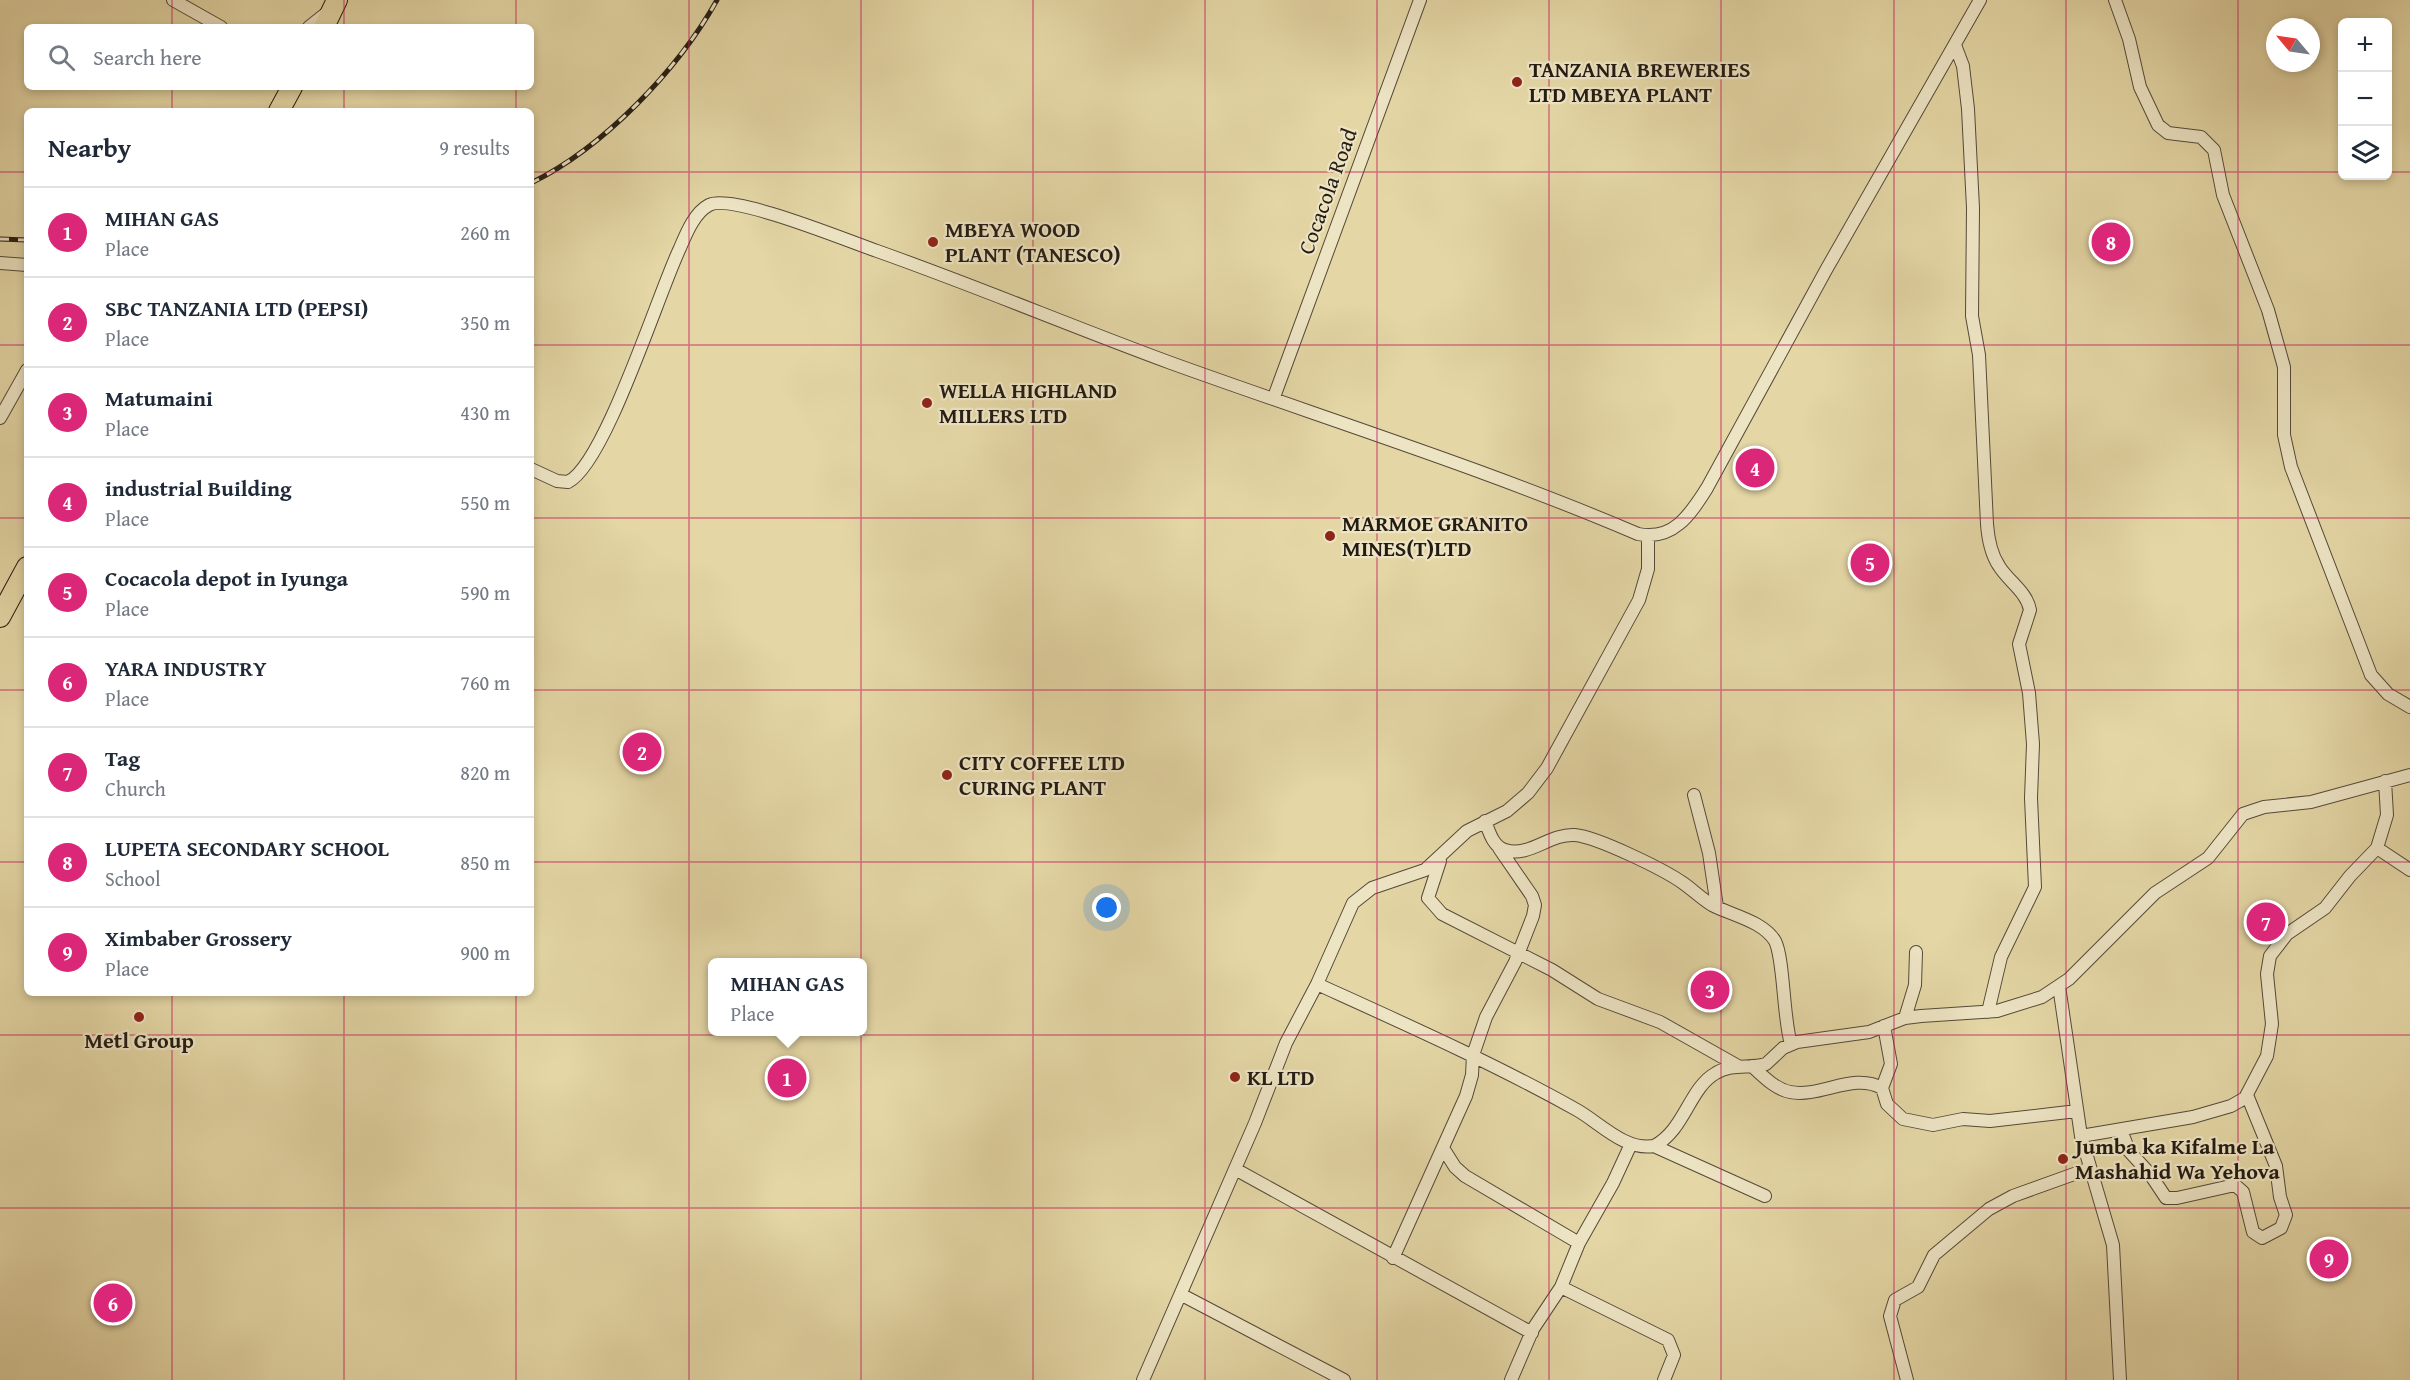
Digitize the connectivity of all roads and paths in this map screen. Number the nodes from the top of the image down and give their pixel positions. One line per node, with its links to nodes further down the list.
1 (173, 0): 6 (street)
2 (1420, 0): 15 (street, Cocacola Road)
3 (1980, 0): 9 (street)
4 (2115, 0): 21 (street)
5 (335, 4): 7 (street); 8 (highway)
6 (216, 24)
7 (312, 24)
8 (325, 24)
9 (1955, 45): 18 (street); 35 (street)
10 (290, 90): 11 (highway)
11 (281, 108)
12 (0, 263): 13 (street)
13 (24, 265)
14 (24, 375): 16 (street)
15 (1274, 397): 17 (street); 18 (street)
16 (0, 418)
17 (534, 470)
18 (1648, 536): 25 (street)
19 (24, 573): 20 (highway)
20 (0, 617)
21 (2410, 707)
22 (2410, 775): 23 (street)
23 (2385, 781): 27 (street); 34 (street)
24 (1694, 795): 30 (street)
25 (1485, 821): 26 (street); 28 (street)
26 (1499, 848): 30 (street); 32 (street)
27 (2377, 848): 29 (street); 43 (street)
28 (1441, 858): 32 (street); 33 (street)
29 (2410, 870)
30 (1717, 907): 38 (street)
31 (1916, 952): 36 (street)
32 (1518, 953): 39 (street); 40 (street)
33 (1317, 984): 39 (street); 50 (street)
34 (2059, 987): 35 (street); 44 (street)
35 (1988, 1012): 36 (street)
36 (1905, 1018): 37 (street)
37 (1884, 1026): 38 (street); 42 (street)
38 (1791, 1044): 41 (street)
39 (1473, 1055): 47 (street); 49 (street)
40 (1738, 1066): 41 (street); 48 (street)
41 (1752, 1066): 42 (street)
42 (1882, 1088): 44 (street)
43 (2247, 1095): 45 (street); 45 (street)
44 (2077, 1111): 46 (street)
45 (2121, 1130): 46 (street)
46 (2080, 1137): 51 (street)
47 (1631, 1144): 48 (street); 53 (street)
48 (1653, 1146): 52 (street)
49 (1443, 1148): 53 (street); 54 (street)
50 (1235, 1169): 54 (street); 56 (street)
51 (2088, 1169): 62 (street); 63 (street)
52 (1765, 1196)
53 (1579, 1243): 55 (street)
54 (1393, 1258): 57 (street)
55 (1561, 1287): 57 (street); 61 (street)
56 (1182, 1295): 58 (street); 59 (street)
57 (1532, 1333): 60 (street)
58 (1143, 1380)
59 (1343, 1380)
60 (1511, 1380)
61 (1664, 1380)
62 (1907, 1380)
63 (2120, 1380)

